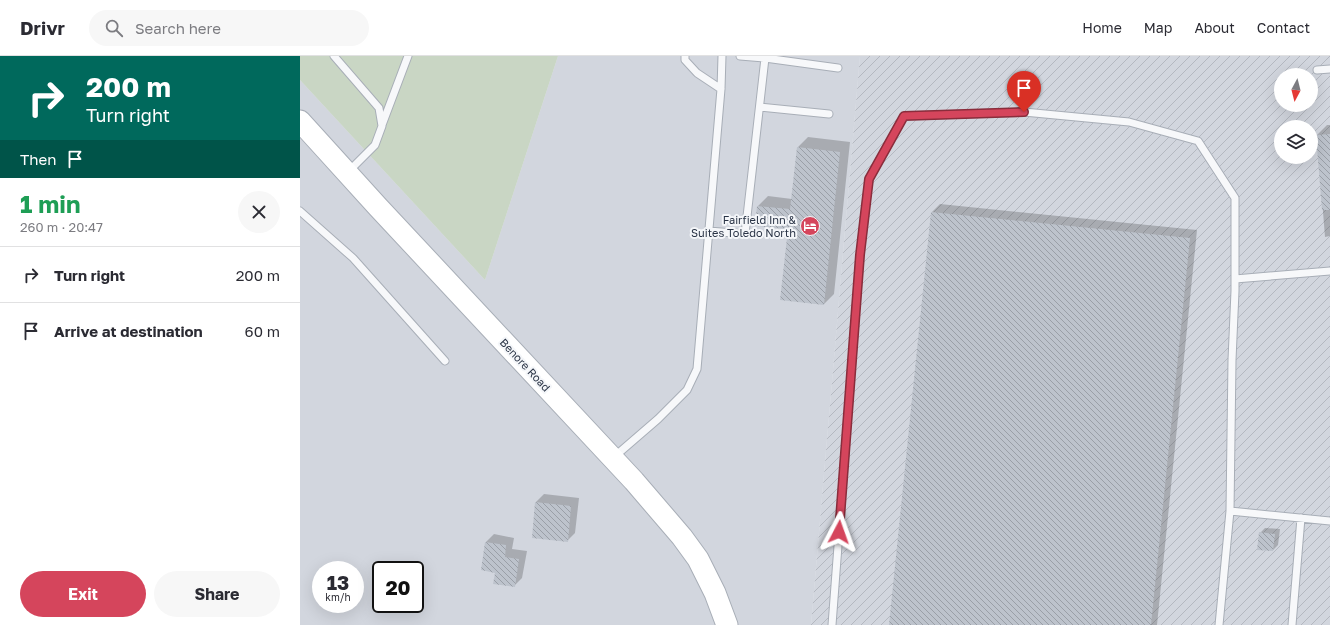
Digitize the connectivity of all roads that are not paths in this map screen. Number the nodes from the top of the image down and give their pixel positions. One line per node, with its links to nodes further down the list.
1 (334, 56): 14 (lane)
2 (408, 56): 14 (lane)
3 (685, 56): 10 (lane)
4 (722, 56): 10 (lane)
5 (740, 56): 6 (lane)
6 (765, 58): 7 (lane); 11 (lane)
7 (838, 68)
8 (1330, 69): 9 (lane)
9 (1318, 70)
10 (721, 89): 17 (lane)
11 (760, 107): 12 (lane); 17 (lane)
12 (829, 114)
13 (300, 121): 15 (main road, Benore Road)
14 (382, 126): 15 (lane)
15 (347, 173): 21 (main road, Benore Road)
16 (300, 211): 20 (lane)
17 (709, 231): 21 (lane)
18 (1330, 271): 19 (lane)
19 (1235, 279): 22 (lane); 26 (lane)
20 (445, 361)
21 (612, 458): 25 (main road, Benore Road)
22 (1230, 511): 23 (lane); 27 (lane)
23 (1301, 518): 24 (lane); 28 (lane)
24 (1330, 521)
25 (727, 625)
26 (832, 625)
27 (1219, 625)
28 (1292, 625)

